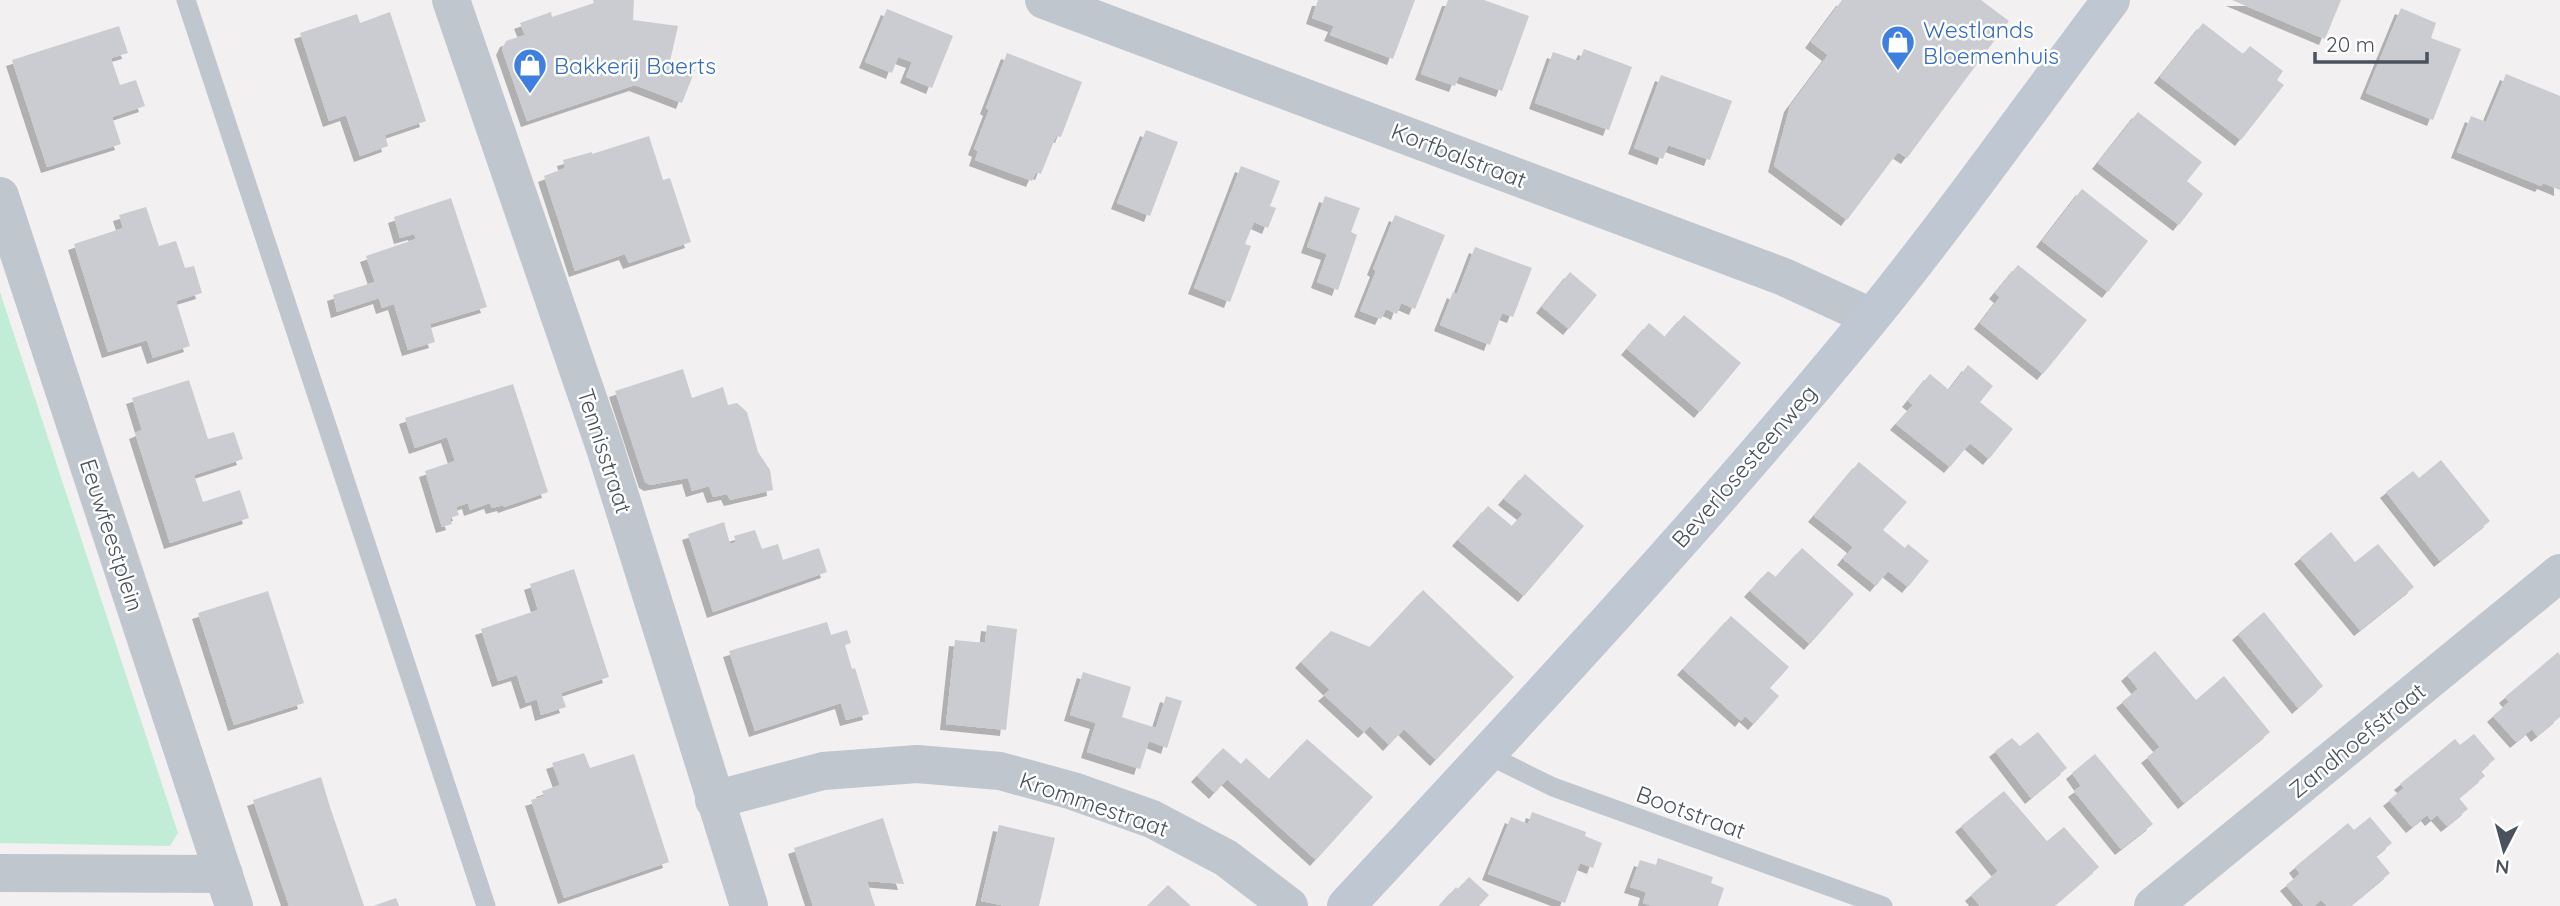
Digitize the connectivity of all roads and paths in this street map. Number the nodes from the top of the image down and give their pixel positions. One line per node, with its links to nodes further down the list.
1 (186, 0): 12 (lane)
2 (451, 0): 9 (street, Tennisstraat)
3 (1044, 0): 6 (street, Korfbalstraat)
4 (2111, 0): 6 (street, Beverlosesteenweg)
5 (0, 196): 11 (street, Eeuwfeestplein)
6 (1871, 317): 8 (street, Beverlosesteenweg)
7 (2560, 573): 17 (street, Zandhoefstraat)
8 (1486, 754): 15 (street, Beverlosesteenweg); 16 (lane, Bootstraat)
9 (714, 800): 13 (street, Tennisstraat); 14 (street, Krommestraat)
10 (0, 873): 11 (street, Eeuwfeestplein)
11 (229, 890)
12 (486, 906)
13 (749, 906)
14 (1289, 906)
15 (1346, 906)
16 (1883, 906)
17 (2153, 906)

